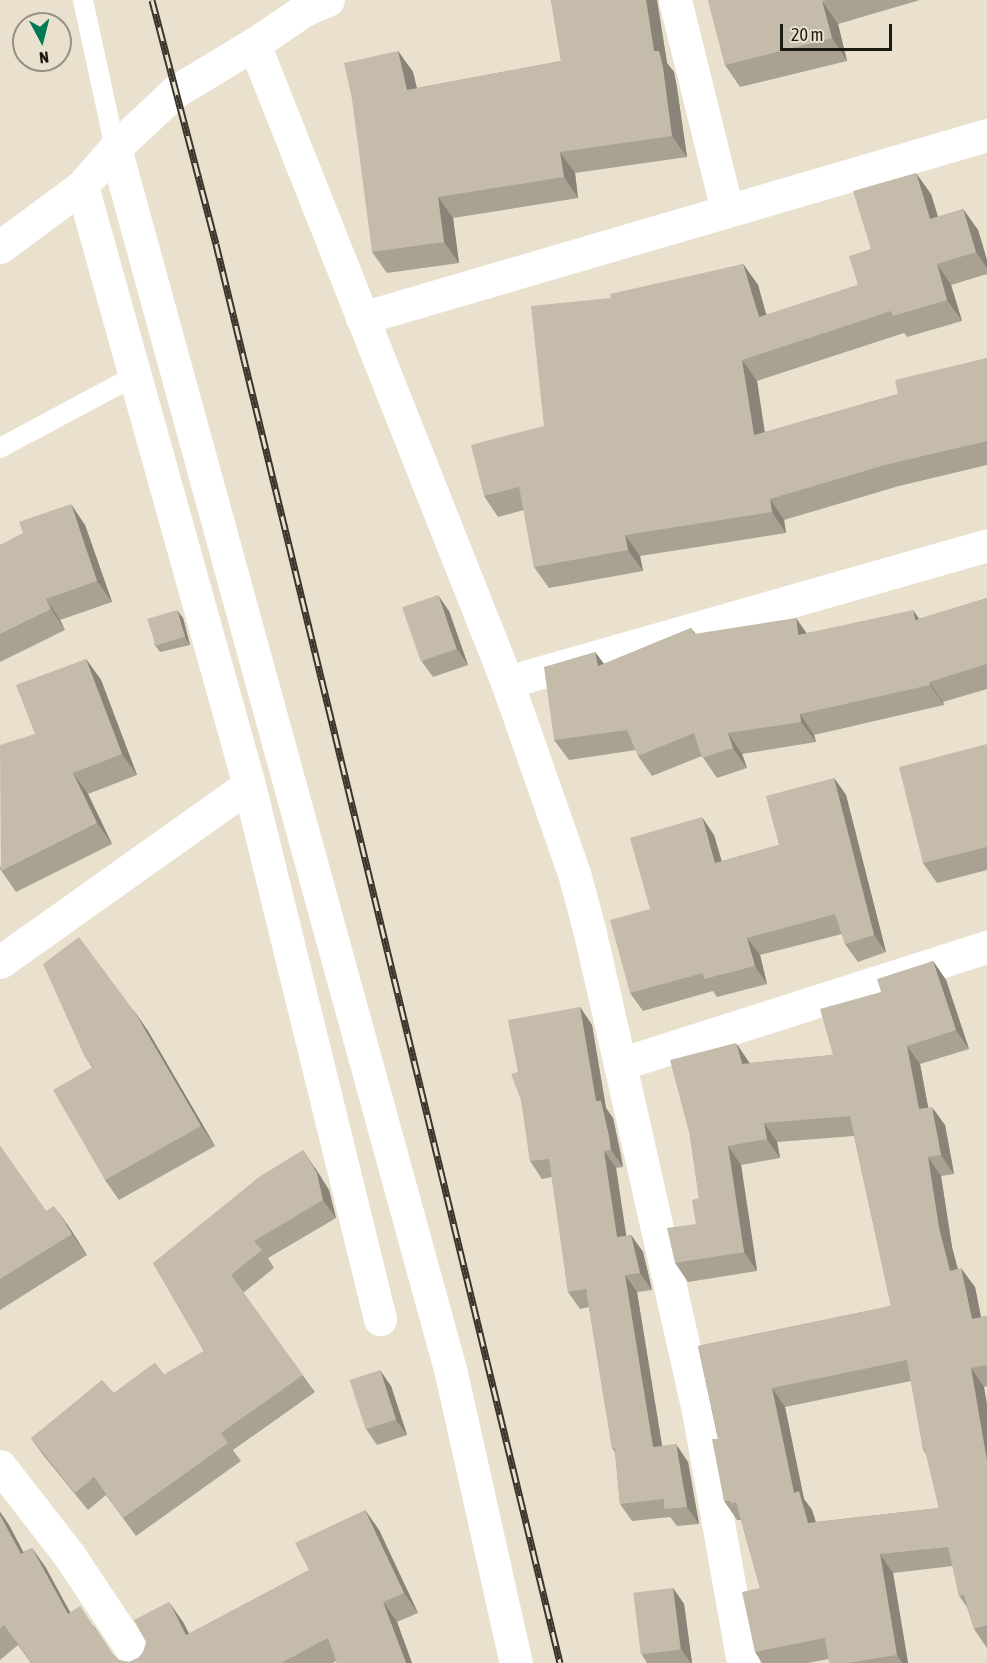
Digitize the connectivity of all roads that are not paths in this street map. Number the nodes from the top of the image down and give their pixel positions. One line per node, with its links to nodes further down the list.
1 (83, 0): 6 (lane)
2 (328, 0): 4 (street)
3 (675, 0): 8 (street)
4 (254, 44): 6 (street); 10 (street)
5 (987, 135): 8 (street)
6 (115, 148): 7 (street); 22 (street)
7 (82, 186): 9 (street); 11 (street)
8 (727, 210): 10 (street)
9 (0, 247)
10 (362, 318): 14 (street)
11 (135, 376): 12 (lane); 15 (street)
12 (0, 448)
13 (987, 545): 14 (street)
14 (507, 682): 18 (street)
15 (249, 785): 17 (street); 19 (street)
16 (987, 947): 18 (street)
17 (0, 962)
18 (620, 1064): 23 (street)
19 (380, 1320)
20 (0, 1466): 21 (street)
21 (141, 1663)
22 (516, 1663)
23 (743, 1663)

